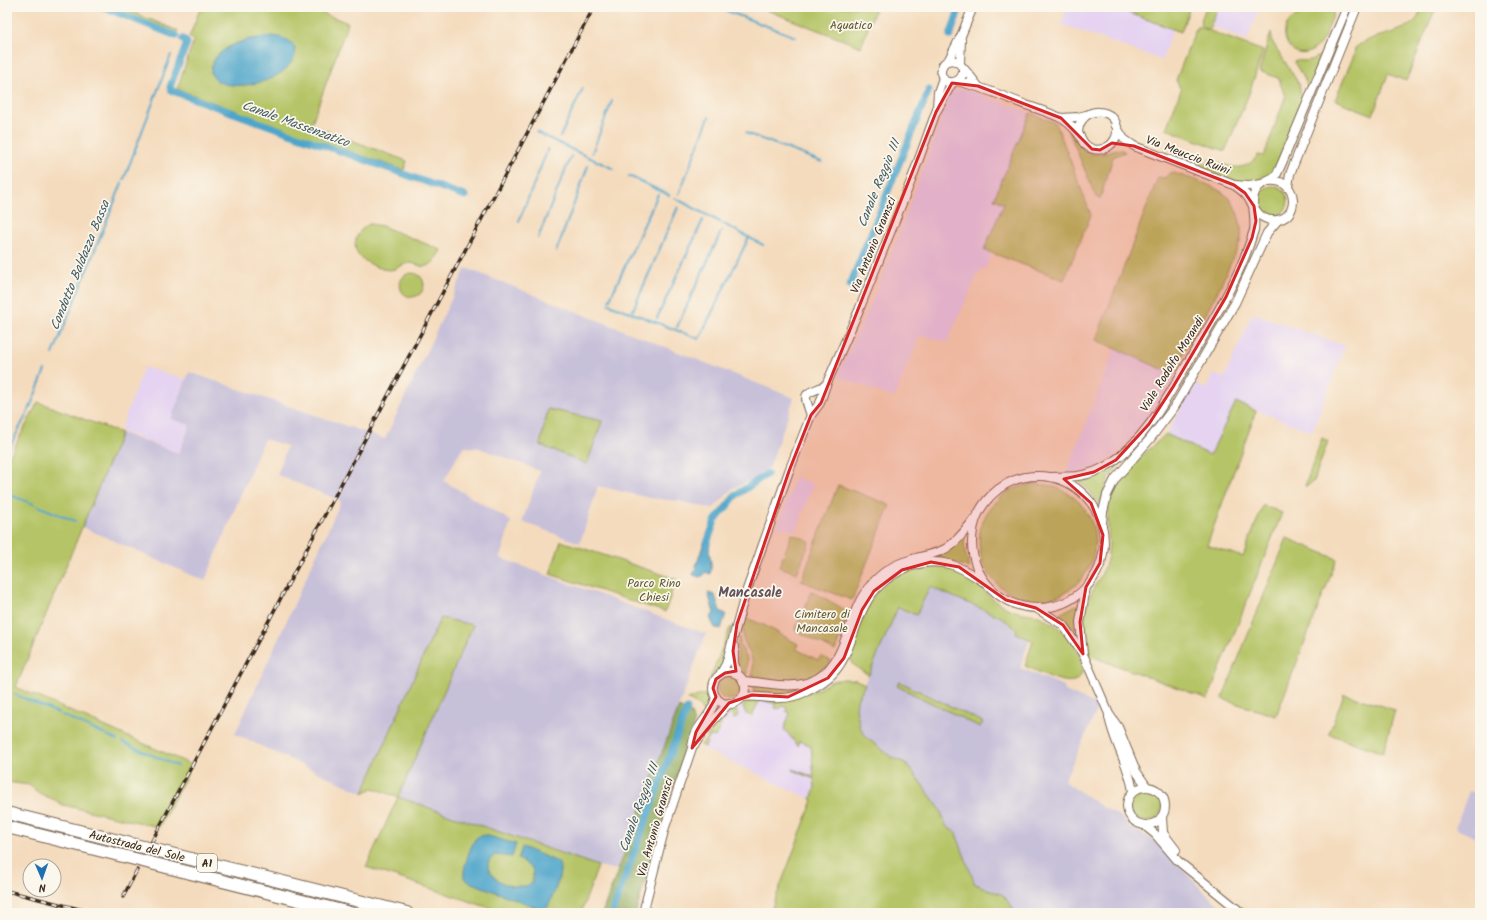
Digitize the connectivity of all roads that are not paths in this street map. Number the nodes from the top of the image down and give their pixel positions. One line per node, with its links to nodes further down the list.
1 (973, 7): 4 (street, Via Antonio Gramsci)
2 (1347, 7): 17 (street, Viale Rodolfo Morandi)
3 (1357, 7): 19 (street, Viale Rodolfo Morandi)
4 (961, 36): 5 (street, Via Antonio Gramsci); 6 (street, Via Antonio Gramsci)
5 (948, 61): 6 (street); 7 (street, Via Antonio Gramsci)
6 (961, 66): 8 (street, Via Antonio Gramsci); 9 (street, Via Meuccio Ruini)
7 (943, 78): 8 (street); 10 (street, Via Antonio Gramsci)
8 (954, 82): 9 (street, Via Meuccio Ruini); 10 (street, Via Antonio Gramsci)
9 (978, 86): 12 (street, Via Meuccio Ruini)
10 (936, 112): 22 (street, Via Antonio Gramsci)
11 (1086, 115): 12 (street, Via Meuccio Ruini); 13 (street, Via Meuccio Ruini); 14 (street)
12 (1061, 118): 14 (street, Via Meuccio Ruini)
13 (1116, 126): 15 (street); 16 (street, Via Meuccio Ruini)
14 (1078, 133): 15 (street, Via Meuccio Ruini)
15 (1112, 143): 16 (street, Via Meuccio Ruini)
16 (1134, 146): 18 (street, Via Meuccio Ruini)
17 (1266, 182): 18 (street, Via Meuccio Ruini); 19 (street); 20 (street, Viale Rodolfo Morandi)
18 (1234, 185): 20 (street, Via Meuccio Ruini)
19 (1288, 187): 21 (street, Viale Rodolfo Morandi)
20 (1254, 206): 21 (street); 28 (street, Viale Rodolfo Morandi)
21 (1278, 220): 30 (street, Viale Rodolfo Morandi)
22 (826, 385): 23 (street); 24 (street, Via Antonio Gramsci)
23 (814, 391): 24 (street); 25 (street)
24 (821, 398): 26 (street)
25 (807, 404): 26 (street); 27 (street)
26 (817, 406): 27 (street)
27 (811, 415): 34 (street)
28 (1050, 477): 29 (street, Viale Rodolfo Morandi); 30 (street, Viale Rodolfo Morandi)
29 (978, 513): 31 (street, Viale Rodolfo Morandi); 37 (street)
30 (1102, 526): 32 (street, Viale Rodolfo Morandi)
31 (988, 585): 33 (street, Viale Rodolfo Morandi); 39 (street)
32 (1086, 587): 33 (street, Viale Rodolfo Morandi); 35 (street)
33 (1036, 608): 35 (street)
34 (737, 624): 36 (street); 37 (street)
35 (1083, 654): 41 (street)
36 (720, 675): 37 (street); 38 (street)
37 (741, 678): 39 (street)
38 (716, 697): 40 (street); 42 (street, Via Antonio Gramsci)
39 (742, 697): 40 (street)
40 (729, 703): 42 (street, Via Antonio Gramsci)
41 (1109, 714): 43 (street); 44 (street)
42 (692, 748): 52 (street, Via Antonio Gramsci)
43 (1147, 787): 44 (street); 46 (street)
44 (1134, 791): 47 (street)
45 (7, 813): 51 (highway, Autostrada del Sole / A1)
46 (1162, 818): 47 (street); 49 (street)
47 (1145, 826): 49 (street)
48 (7, 827): 50 (highway, Autostrada del Sole / A1)
49 (1186, 866): 53 (street)
50 (350, 913)
51 (407, 913)
52 (643, 913)
53 (1242, 913)

